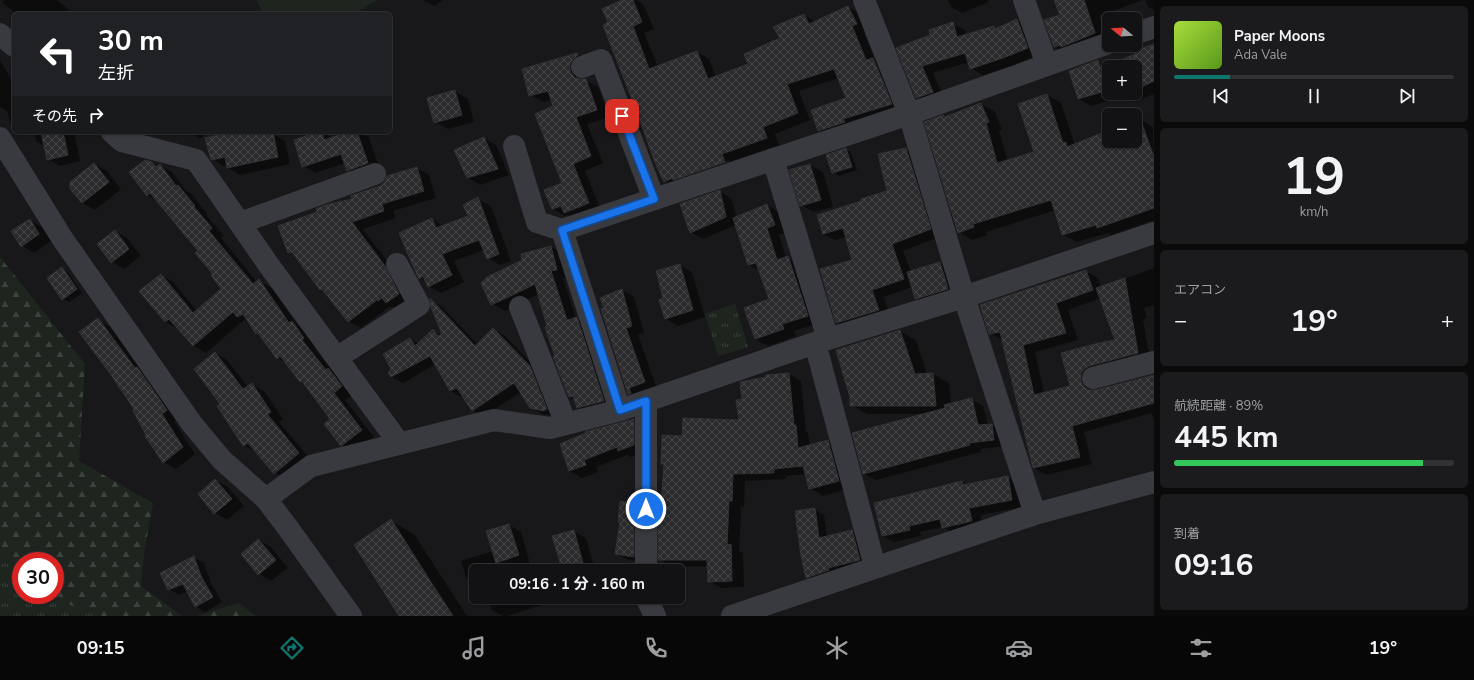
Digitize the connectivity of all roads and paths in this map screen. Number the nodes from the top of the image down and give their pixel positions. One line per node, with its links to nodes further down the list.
1 (864, 0): 10 (street)
2 (1024, 0): 8 (street)
3 (1154, 27): 4 (street)
4 (1142, 31)
5 (0, 34): 6 (street)
6 (12, 44)
7 (1102, 45): 8 (street)
8 (1047, 65): 10 (street)
9 (582, 66): 16 (street)
10 (909, 114): 14 (street); 21 (street)
11 (114, 134): 17 (street)
12 (0, 138): 32 (street)
13 (514, 146): 18 (street)
14 (773, 159): 16 (street); 23 (street)
15 (375, 174): 17 (street)
16 (654, 199): 18 (street)
17 (240, 223): 24 (street)
18 (562, 230): 28 (street)
19 (1154, 233): 21 (street)
20 (397, 264): 24 (street)
21 (964, 297): 23 (street); 33 (street)
22 (520, 307): 29 (street)
23 (821, 341): 27 (street); 35 (street)
24 (338, 357): 30 (street)
25 (1154, 362): 26 (street)
26 (1093, 378)
27 (646, 401): 28 (street); 34 (street)
28 (620, 410): 29 (street)
29 (566, 424): 30 (street)
30 (400, 442): 32 (street)
31 (1154, 482): 33 (street)
32 (266, 500): 37 (street)
33 (1035, 514): 35 (street)
34 (646, 564)
35 (875, 567): 39 (street)
36 (649, 604): 38 (street)
37 (351, 616)
38 (655, 616)
39 (732, 616)

